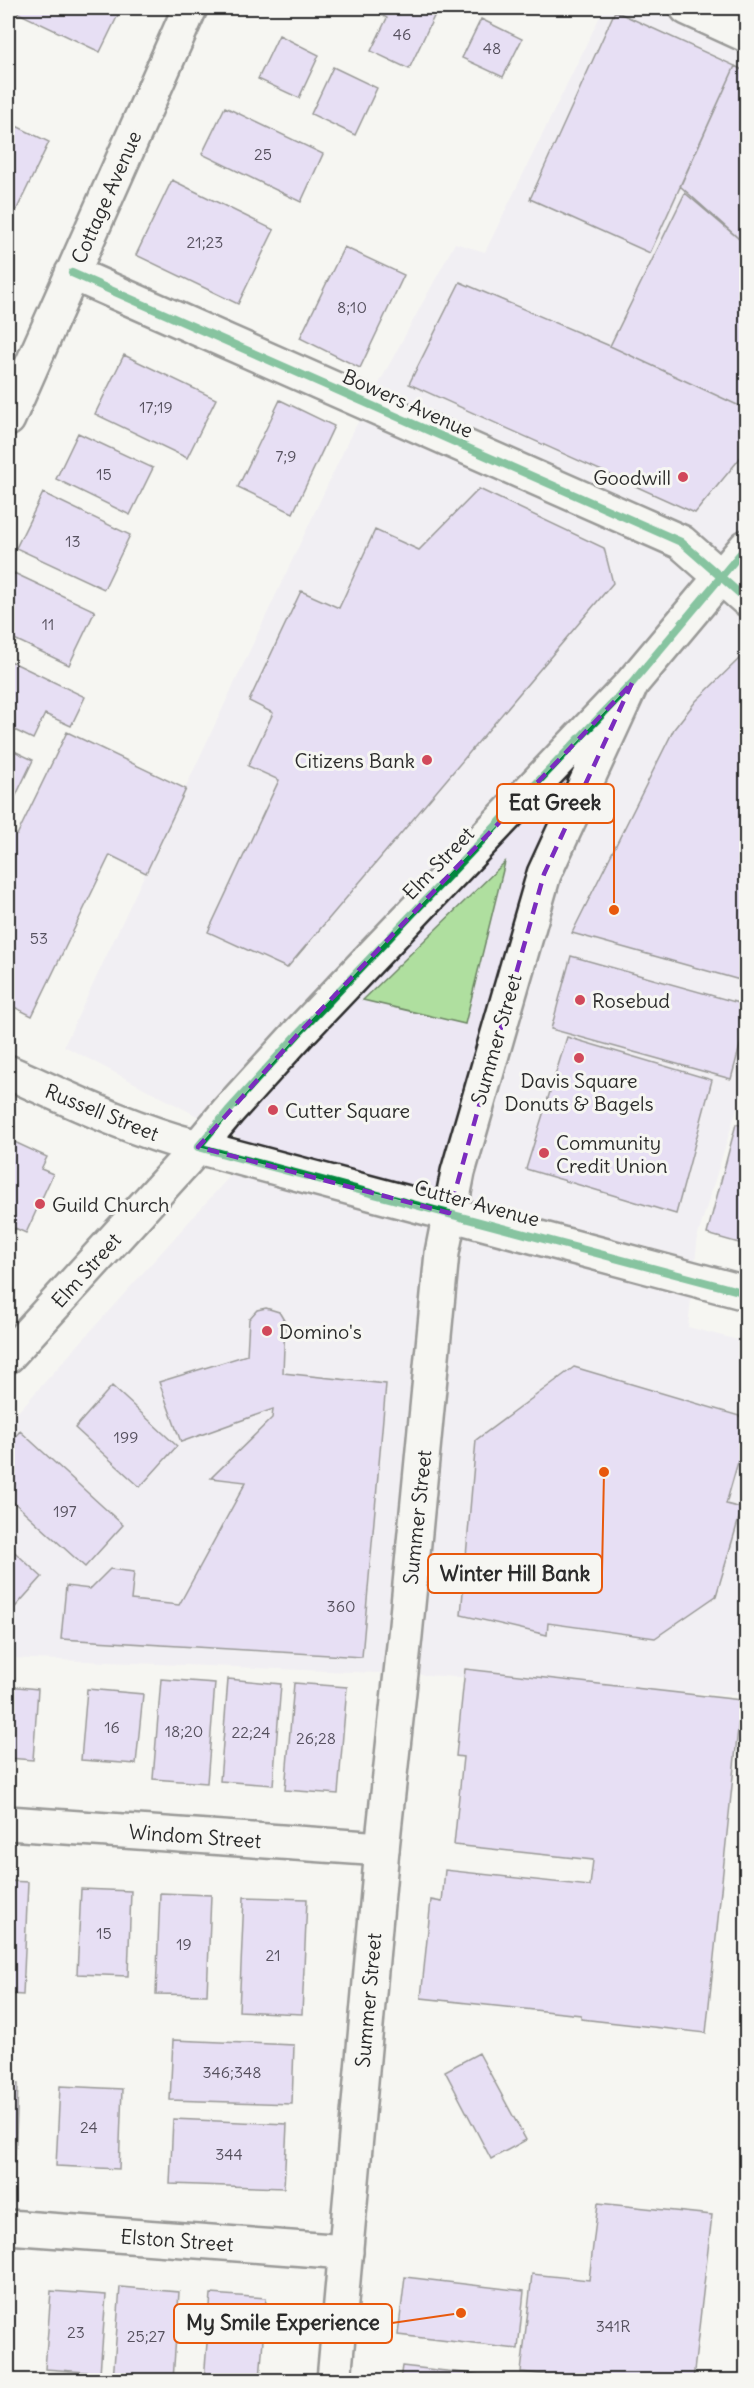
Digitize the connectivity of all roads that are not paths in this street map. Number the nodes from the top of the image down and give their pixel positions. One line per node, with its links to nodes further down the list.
1 (190, 8): 4 (main road, Cottage Avenue)
2 (687, 8): 3 (main road)
3 (747, 35)
4 (72, 273): 5 (main road, Cottage Avenue); 7 (main road, Bowers Avenue)
5 (8, 419)
6 (747, 547): 7 (main road, Elm Street)
7 (722, 577): 8 (main road, Bowers Avenue); 9 (main road, Elm Street)
8 (747, 599)
9 (632, 683): 11 (main road, Elm Street); 12 (main road, Summer Street)
10 (8, 1072): 11 (main road, Russell Street)
11 (198, 1147): 12 (main road, Cutter Avenue); 14 (main road, Elm Street)
12 (449, 1213): 13 (main road, Cutter Avenue); 16 (main road, Summer Street)
13 (747, 1293)
14 (8, 1356)
15 (8, 1824): 16 (main road, Windom Street)
16 (382, 1849): 18 (main road, Summer Street)
17 (8, 2227): 18 (main road, Elston Street)
18 (346, 2252): 19 (main road, Summer Street)
19 (334, 2380)

